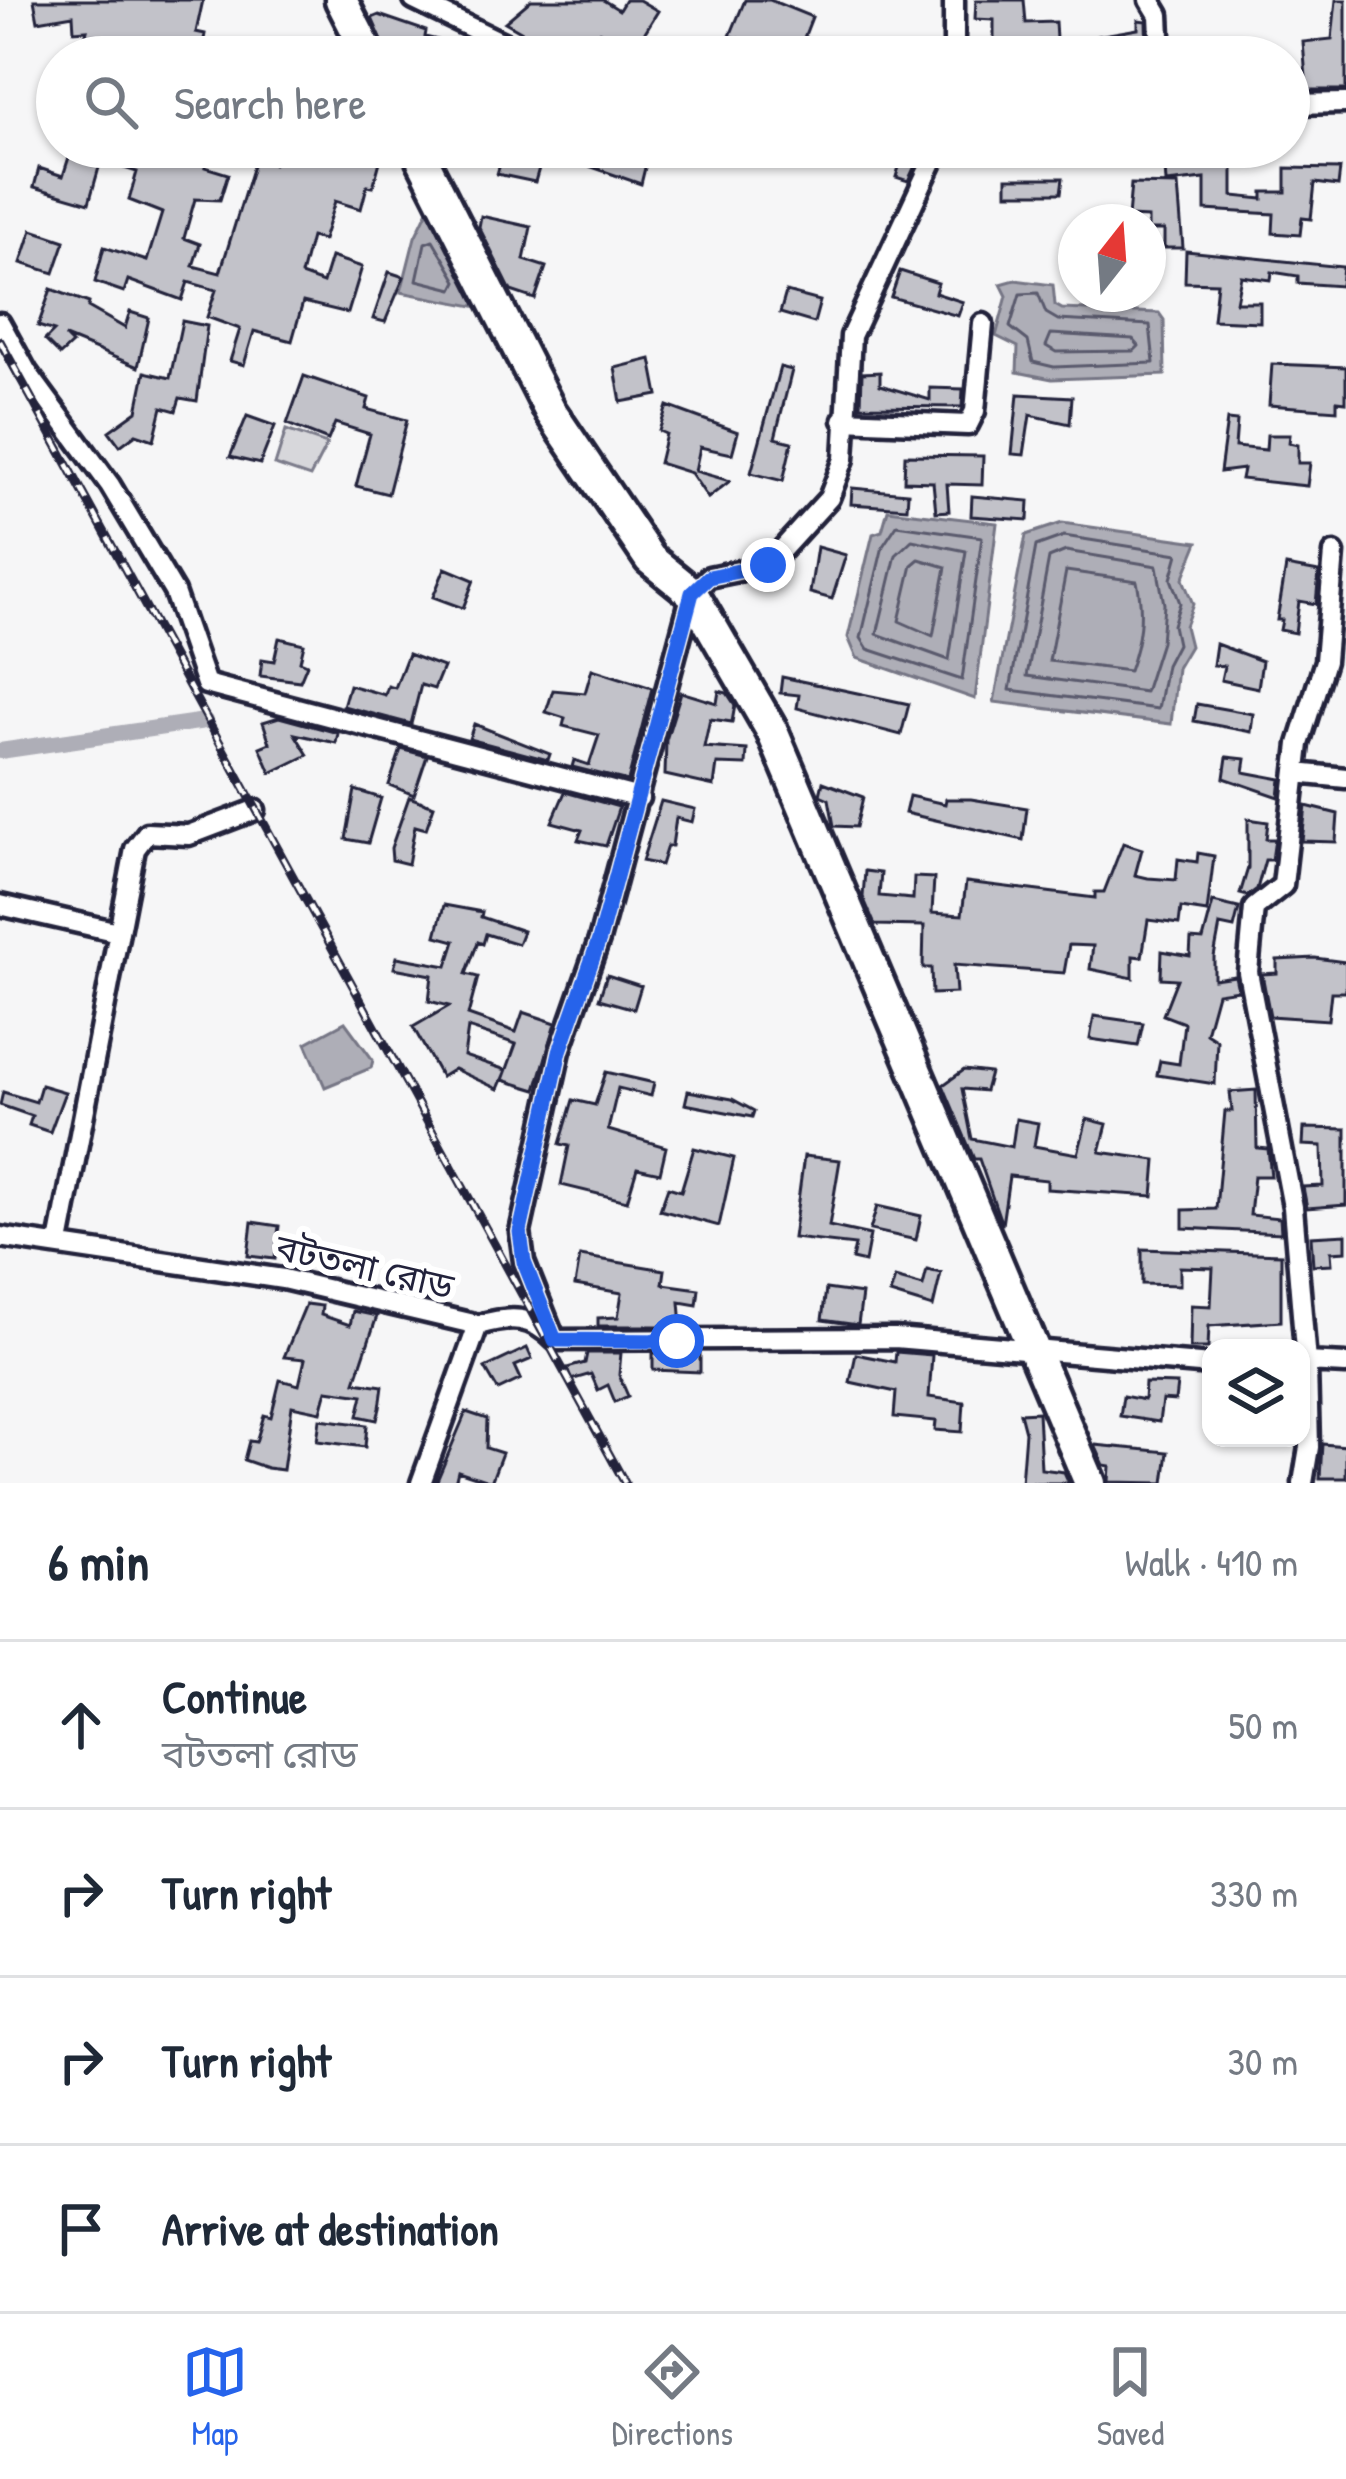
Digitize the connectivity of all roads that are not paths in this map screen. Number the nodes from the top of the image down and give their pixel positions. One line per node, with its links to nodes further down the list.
1 (341, 0): 5 (main road)
2 (414, 0): 6 (street)
3 (954, 0): 7 (street)
4 (1150, 0): 8 (street)
5 (359, 36)
6 (489, 36)
7 (954, 36)
8 (1160, 36)
9 (1310, 104): 10 (street)
10 (1346, 104)
11 (427, 168): 17 (main road)
12 (929, 168): 15 (street)
13 (0, 322): 20 (street)
14 (983, 324): 15 (street)
15 (843, 420): 17 (street)
16 (1334, 553): 18 (street)
17 (692, 593): 20 (street); 29 (main road)
18 (1296, 773): 19 (street); 27 (street)
19 (1346, 778)
20 (639, 798): 28 (street)
21 (256, 810): 23 (street)
22 (0, 904): 23 (street)
23 (118, 932): 25 (street)
24 (0, 1237): 25 (street, বটতলা রোড)
25 (59, 1243): 26 (street, বটতলা রোড)
26 (478, 1325): 28 (street, বটতলা রোড); 34 (street)
27 (1302, 1339)
28 (555, 1340): 29 (street, বটতলা রোড)
29 (1033, 1351): 30 (street, বটতলা রোড); 35 (main road)
30 (1202, 1364)
31 (1346, 1364): 32 (street)
32 (1310, 1365)
33 (1309, 1447): 36 (street)
34 (421, 1483)
35 (1090, 1483)
36 (1303, 1483)

